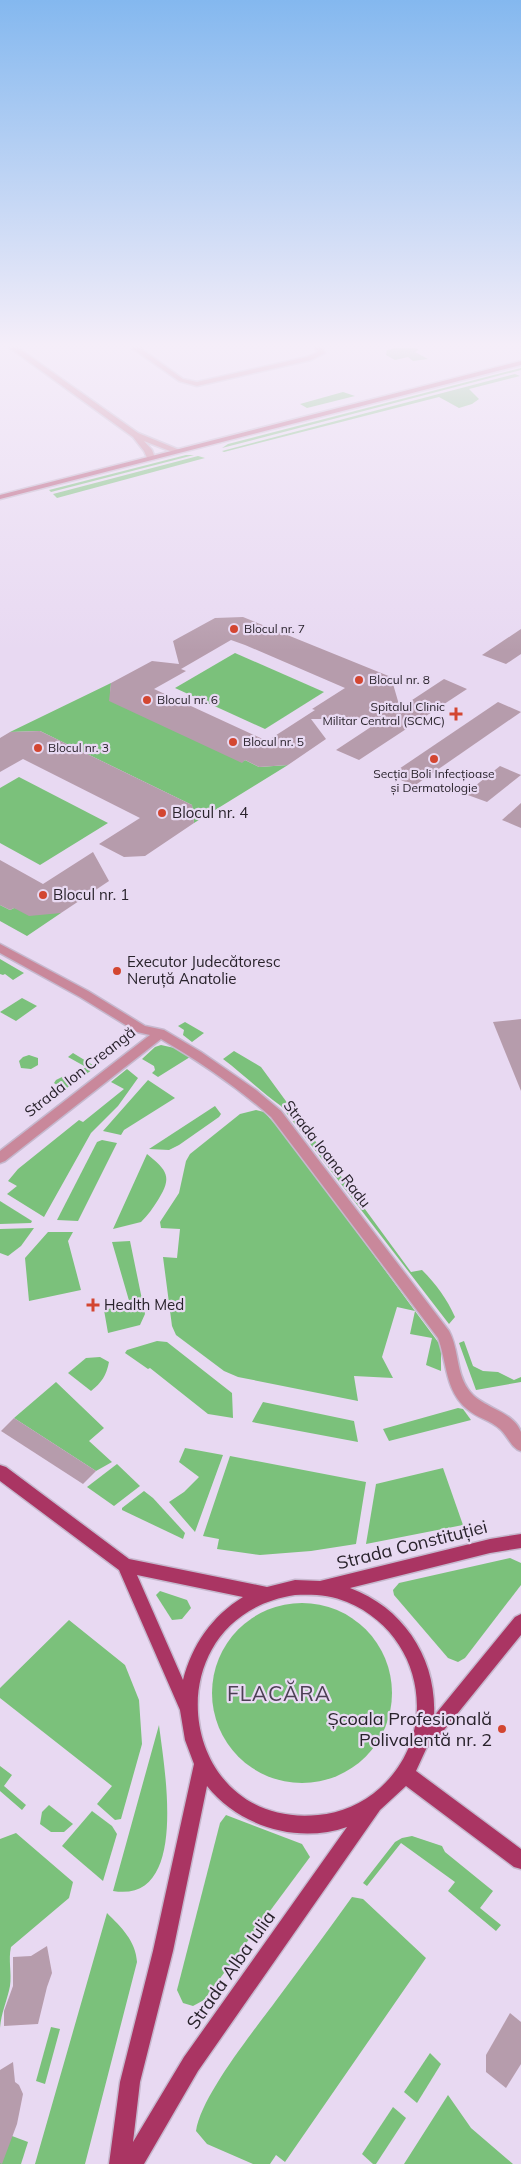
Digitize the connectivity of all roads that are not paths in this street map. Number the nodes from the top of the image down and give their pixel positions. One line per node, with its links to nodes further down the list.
1 (147, 449): 5 (street)
2 (173, 449): 4 (street)
3 (186, 449): 4 (main road)
4 (178, 451): 5 (main road)
5 (151, 458): 6 (main road)
6 (0, 497)
7 (0, 948): 8 (street, Strada Ioana Radu)
8 (160, 1034): 9 (street, Strada Ion Creangă); 10 (street, Strada Ioana Radu)
9 (0, 1158)
10 (521, 1445)
11 (0, 1472): 13 (main road)
12 (521, 1541): 14 (main road, Strada Constituției)
13 (125, 1565): 15 (main road); 17 (main road)
14 (312, 1590): 15 (main road); 18 (main road)
15 (269, 1595): 17 (main road)
16 (521, 1622): 18 (main road)
17 (185, 1706): 19 (main road)
18 (426, 1740): 20 (main road)
19 (202, 1764): 21 (main road); 23 (main road)
20 (408, 1776): 21 (main road); 22 (main road)
21 (373, 1806): 24 (main road, Strada Alba Iulia)
22 (521, 1860)
23 (120, 2164)
24 (132, 2164)

